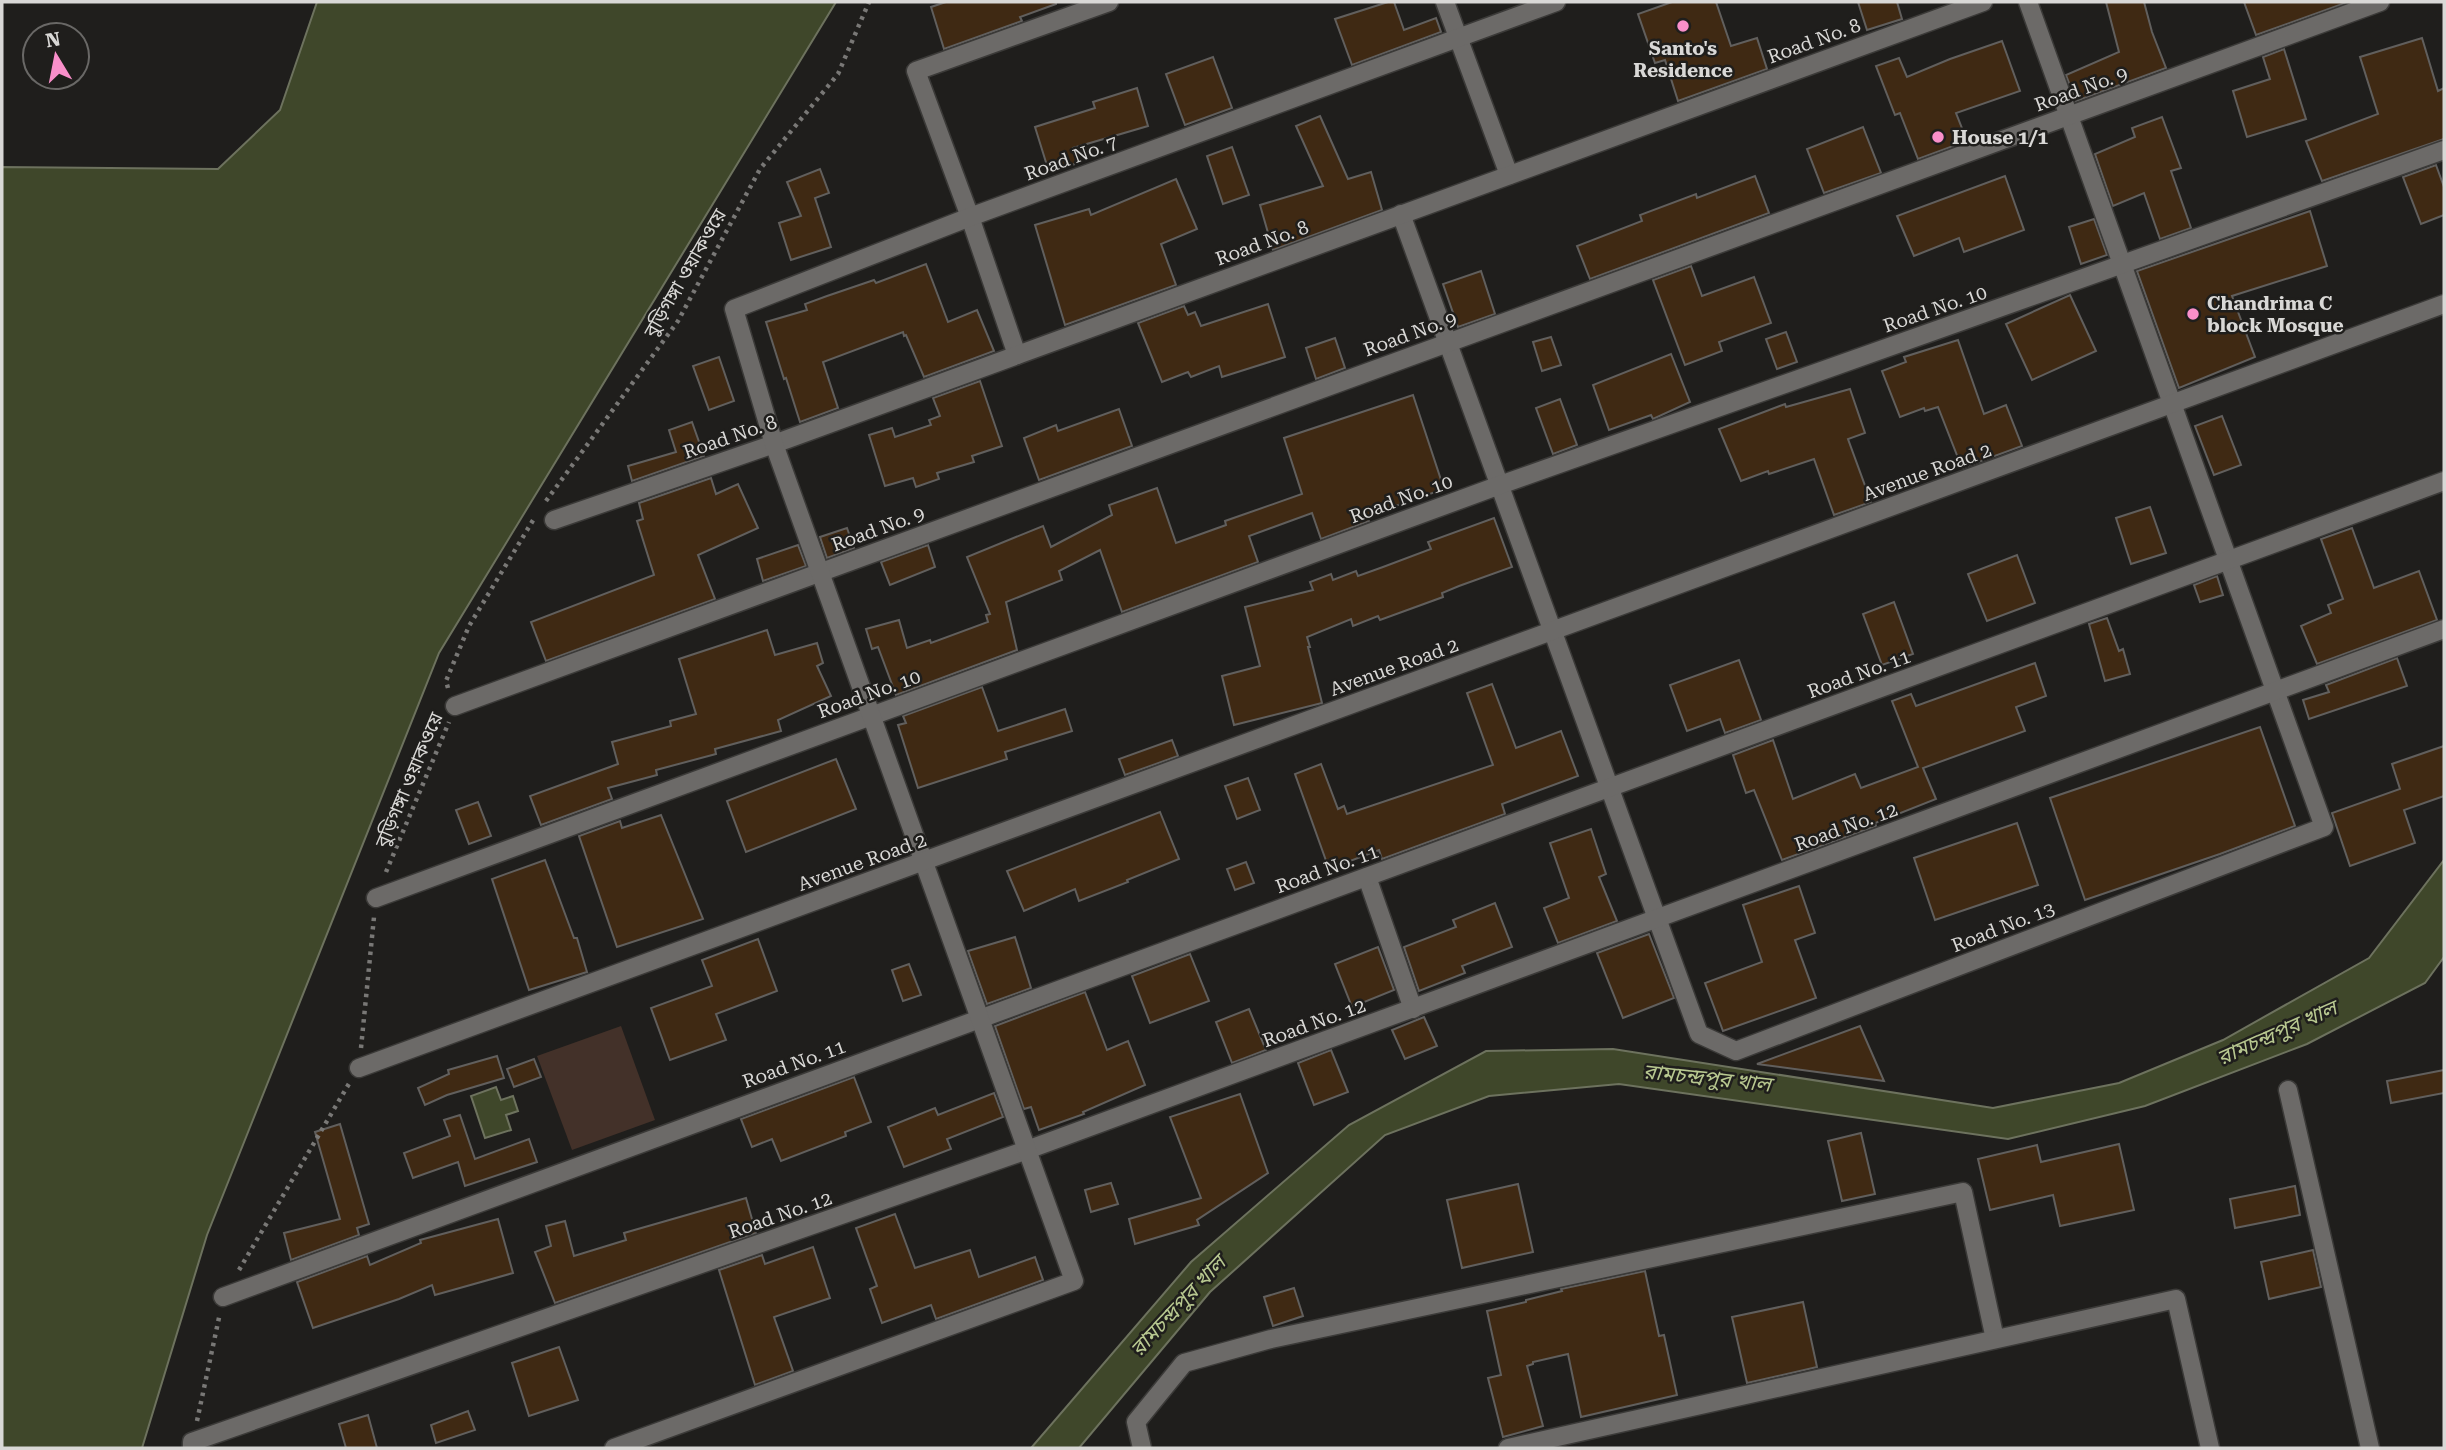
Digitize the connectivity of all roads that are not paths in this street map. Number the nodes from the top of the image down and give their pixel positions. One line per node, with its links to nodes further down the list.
1 (1109, 2): 12 (street)
2 (1445, 2): 7 (street)
3 (1556, 2): 7 (street, Road No. 7)
4 (1983, 2): 10 (street, Road No. 8)
5 (2028, 2): 8 (street)
6 (2380, 2): 8 (street, Road No. 9)
7 (1458, 38): 10 (street); 12 (street, Road No. 7)
8 (2068, 116): 13 (street); 15 (street, Road No. 9)
9 (2444, 150): 13 (street, Road No. 10)
10 (1509, 175): 11 (street, Road No. 8)
11 (1401, 214): 15 (street); 16 (street, Road No. 8)
12 (970, 217): 16 (street); 18 (street, Road No. 7)
13 (2122, 266): 17 (street); 20 (street, Road No. 10)
14 (2444, 304): 17 (street, Avenue Road 2)
15 (1448, 343): 20 (street); 23 (street, Road No. 9)
16 (1017, 355): 18 (street, Road No. 8)
17 (2172, 404): 22 (street); 25 (street, Avenue Road 2)
18 (774, 444): 21 (street, Road No. 8); 23 (street)
19 (2444, 481): 22 (street, Road No. 11)
20 (1500, 485): 25 (street); 28 (street, Road No. 10)
21 (549, 512)
22 (2228, 560): 26 (street); 29 (street, Road No. 11)
23 (821, 573): 27 (street, Road No. 9); 28 (street)
24 (2444, 629): 26 (street, Road No. 12)
25 (1553, 631): 29 (street); 30 (street, Avenue Road 2)
26 (2275, 691): 33 (street, Road No. 12); 33 (street, Road No. 13)
27 (455, 706)
28 (872, 716): 30 (street); 32 (street, Road No. 10)
29 (1610, 788): 31 (street, Road No. 11); 33 (street)
30 (924, 861): 35 (street); 36 (street, Avenue Road 2)
31 (1367, 877): 34 (street); 35 (street, Road No. 11)
32 (376, 898)
33 (1657, 919): 34 (street, Road No. 12)
34 (1413, 1009): 38 (street, Road No. 12)
35 (980, 1019): 38 (street); 39 (street, Road No. 11)
36 (359, 1068)
37 (2288, 1090): 46 (street)
38 (1027, 1150): 41 (street, Road No. 12); 42 (street)
39 (223, 1297)
40 (1995, 1339): 43 (street); 44 (street); 45 (street)
41 (192, 1445)
42 (614, 1448)
43 (1143, 1448)
44 (1508, 1448)
45 (2210, 1448)
46 (2370, 1448)

